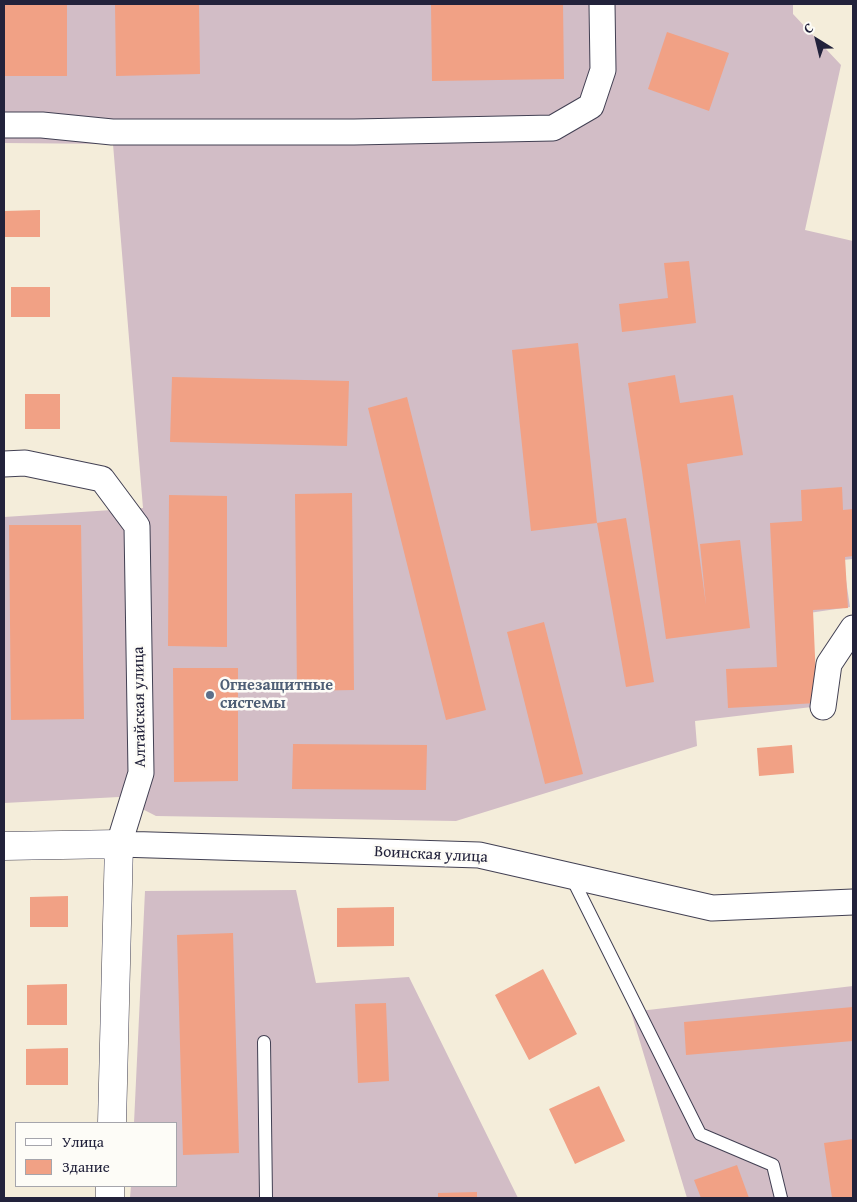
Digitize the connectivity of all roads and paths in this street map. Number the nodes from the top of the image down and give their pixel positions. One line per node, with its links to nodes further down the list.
1 (602, 4): 2 (street)
2 (4, 125)
3 (4, 464): 6 (street, Алтайская улица)
4 (853, 628): 5 (street)
5 (823, 708)
6 (118, 844): 7 (street, Воинская улица); 8 (street, Воинская улица); 11 (street, Алтайская улица)
7 (4, 846)
8 (571, 876): 9 (street, Воинская улица); 13 (lane)
9 (853, 902)
10 (264, 1042): 12 (lane)
11 (112, 1122)
12 (266, 1198)
13 (781, 1198)

